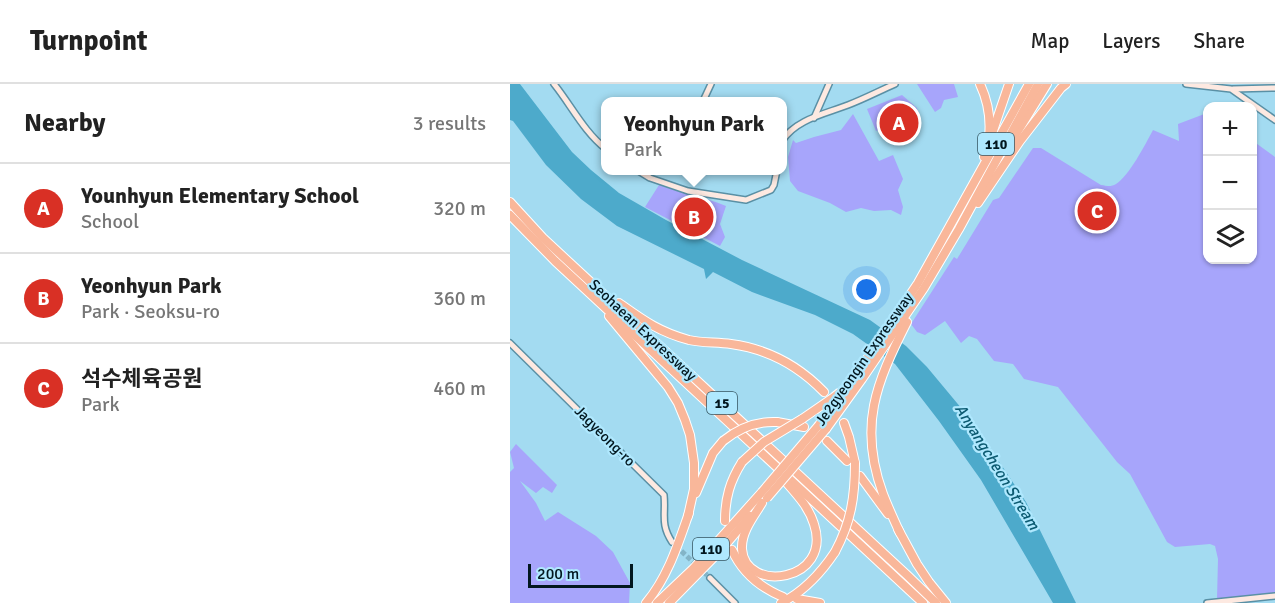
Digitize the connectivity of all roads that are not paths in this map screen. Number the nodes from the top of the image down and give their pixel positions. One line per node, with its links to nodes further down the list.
1 (554, 84): 17 (street)
2 (829, 84): 14 (street)
3 (895, 84): 14 (street)
4 (1009, 84): 18 (highway)
5 (1029, 84): 21 (highway, Je2gyeongin Expressway / 110)
6 (1038, 84): 13 (highway)
7 (1047, 84): 13 (highway)
8 (1066, 84): 24 (highway)
9 (1186, 84): 11 (street)
10 (980, 85): 18 (highway)
11 (1231, 88): 12 (street); 15 (street)
12 (1275, 88)
13 (1036, 97): 24 (highway, Je2gyeongin Expressway / 110)
14 (814, 118): 16 (street)
15 (1275, 120)
16 (787, 135)
17 (601, 145)
18 (984, 159): 21 (highway)
19 (644, 175): 20 (street)
20 (776, 175)
21 (968, 194): 26 (highway, Je2gyeongin Expressway / 110)
22 (510, 202): 25 (highway, Seohaean Expressway / 15)
23 (510, 215): 27 (highway, Seohaean Expressway / 15)
24 (959, 229): 26 (highway, Je2gyeongin Expressway / 110)
25 (595, 286): 30 (highway); 53 (highway, Seohaean Expressway / 15)
26 (921, 286): 29 (highway, Je2gyeongin Expressway / 110); 40 (highway)
27 (591, 294): 34 (highway, Seohaean Expressway / 15); 38 (highway)
28 (510, 343): 41 (street, Jagyeong-ro)
29 (859, 377): 31 (highway); 37 (highway, Je2gyeongin Expressway / 110, bridge)
30 (824, 392)
31 (803, 423): 38 (highway, bridge); 39 (highway, bridge)
32 (844, 423): 35 (highway)
33 (827, 441): 35 (highway)
34 (762, 452): 37 (highway); 52 (highway, Seohaean Expressway / 15)
35 (851, 462): 46 (highway, bridge)
36 (860, 476): 40 (highway)
37 (764, 497): 48 (highway, Je2gyeongin Expressway / 110); 49 (highway, Je2gyeongin Expressway / 110)
38 (688, 516): 47 (highway)
39 (725, 521)
40 (900, 533): 54 (highway)
41 (672, 542)
42 (732, 550): 46 (highway)
43 (710, 578): 50 (street)
44 (1275, 596): 55 (street)
45 (796, 598): 51 (highway)
46 (782, 600)
47 (646, 603)
48 (657, 603)
49 (669, 603)
50 (735, 603)
51 (820, 603)
52 (923, 603)
53 (936, 603)
54 (946, 603)
55 (1207, 603)

